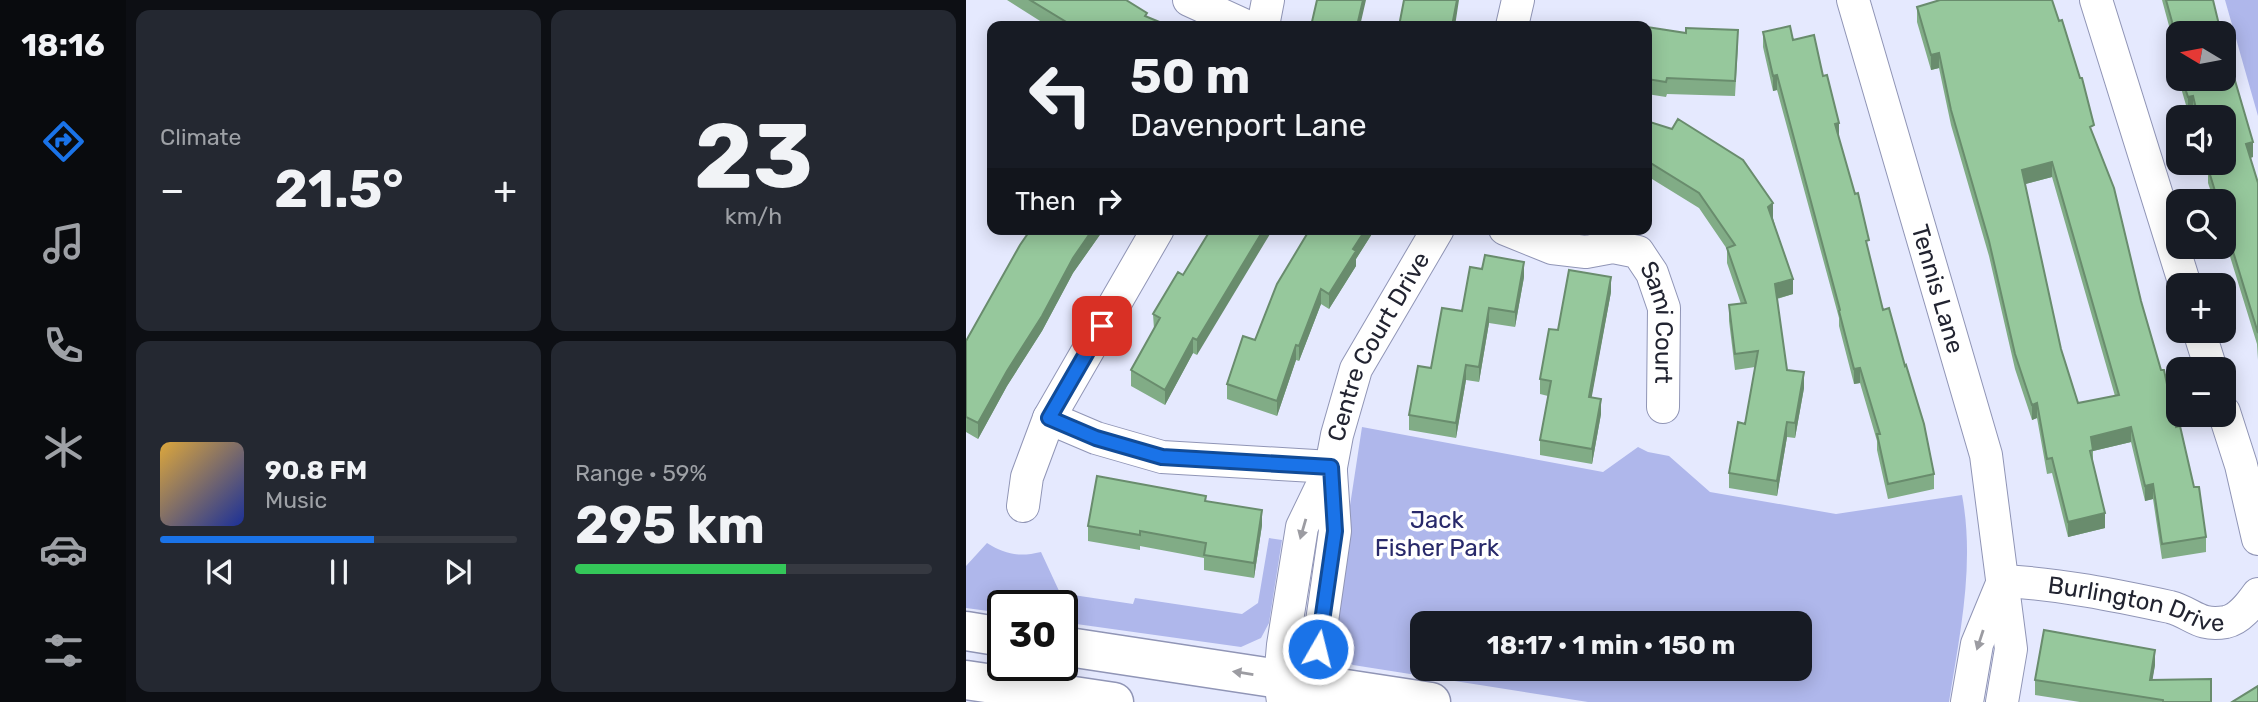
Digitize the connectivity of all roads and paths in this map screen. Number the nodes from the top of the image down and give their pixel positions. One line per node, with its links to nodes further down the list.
1 (1189, 0): 6 (street)
2 (1268, 0): 7 (street)
3 (1518, 0): 8 (street)
4 (1853, 0): 19 (street, Tennis Lane)
5 (2096, 0): 12 (street)
6 (1236, 21)
7 (1264, 21)
8 (1513, 21)
9 (1155, 235): 14 (street)
10 (1434, 235): 16 (street, Centre Court Drive)
11 (1521, 235): 13 (street, Sami Court)
12 (2181, 273)
13 (1663, 407)
14 (1049, 418): 16 (street); 17 (street)
15 (2229, 427): 18 (street)
16 (1331, 467): 25 (street, Centre Court Drive)
17 (1023, 506)
18 (2258, 539)
19 (2003, 581): 20 (street, Burlington Drive); 28 (street, one-way to 28); 29 (street, Tennis Lane)
20 (2258, 594)
21 (966, 631): 22 (main road)
22 (987, 634)
23 (1078, 649): 25 (main road, one-way to 23)
24 (966, 680): 26 (main road)
25 (1293, 691): 27 (main road)
26 (1114, 702)
27 (1431, 702)
28 (1968, 702)
29 (2002, 702)

